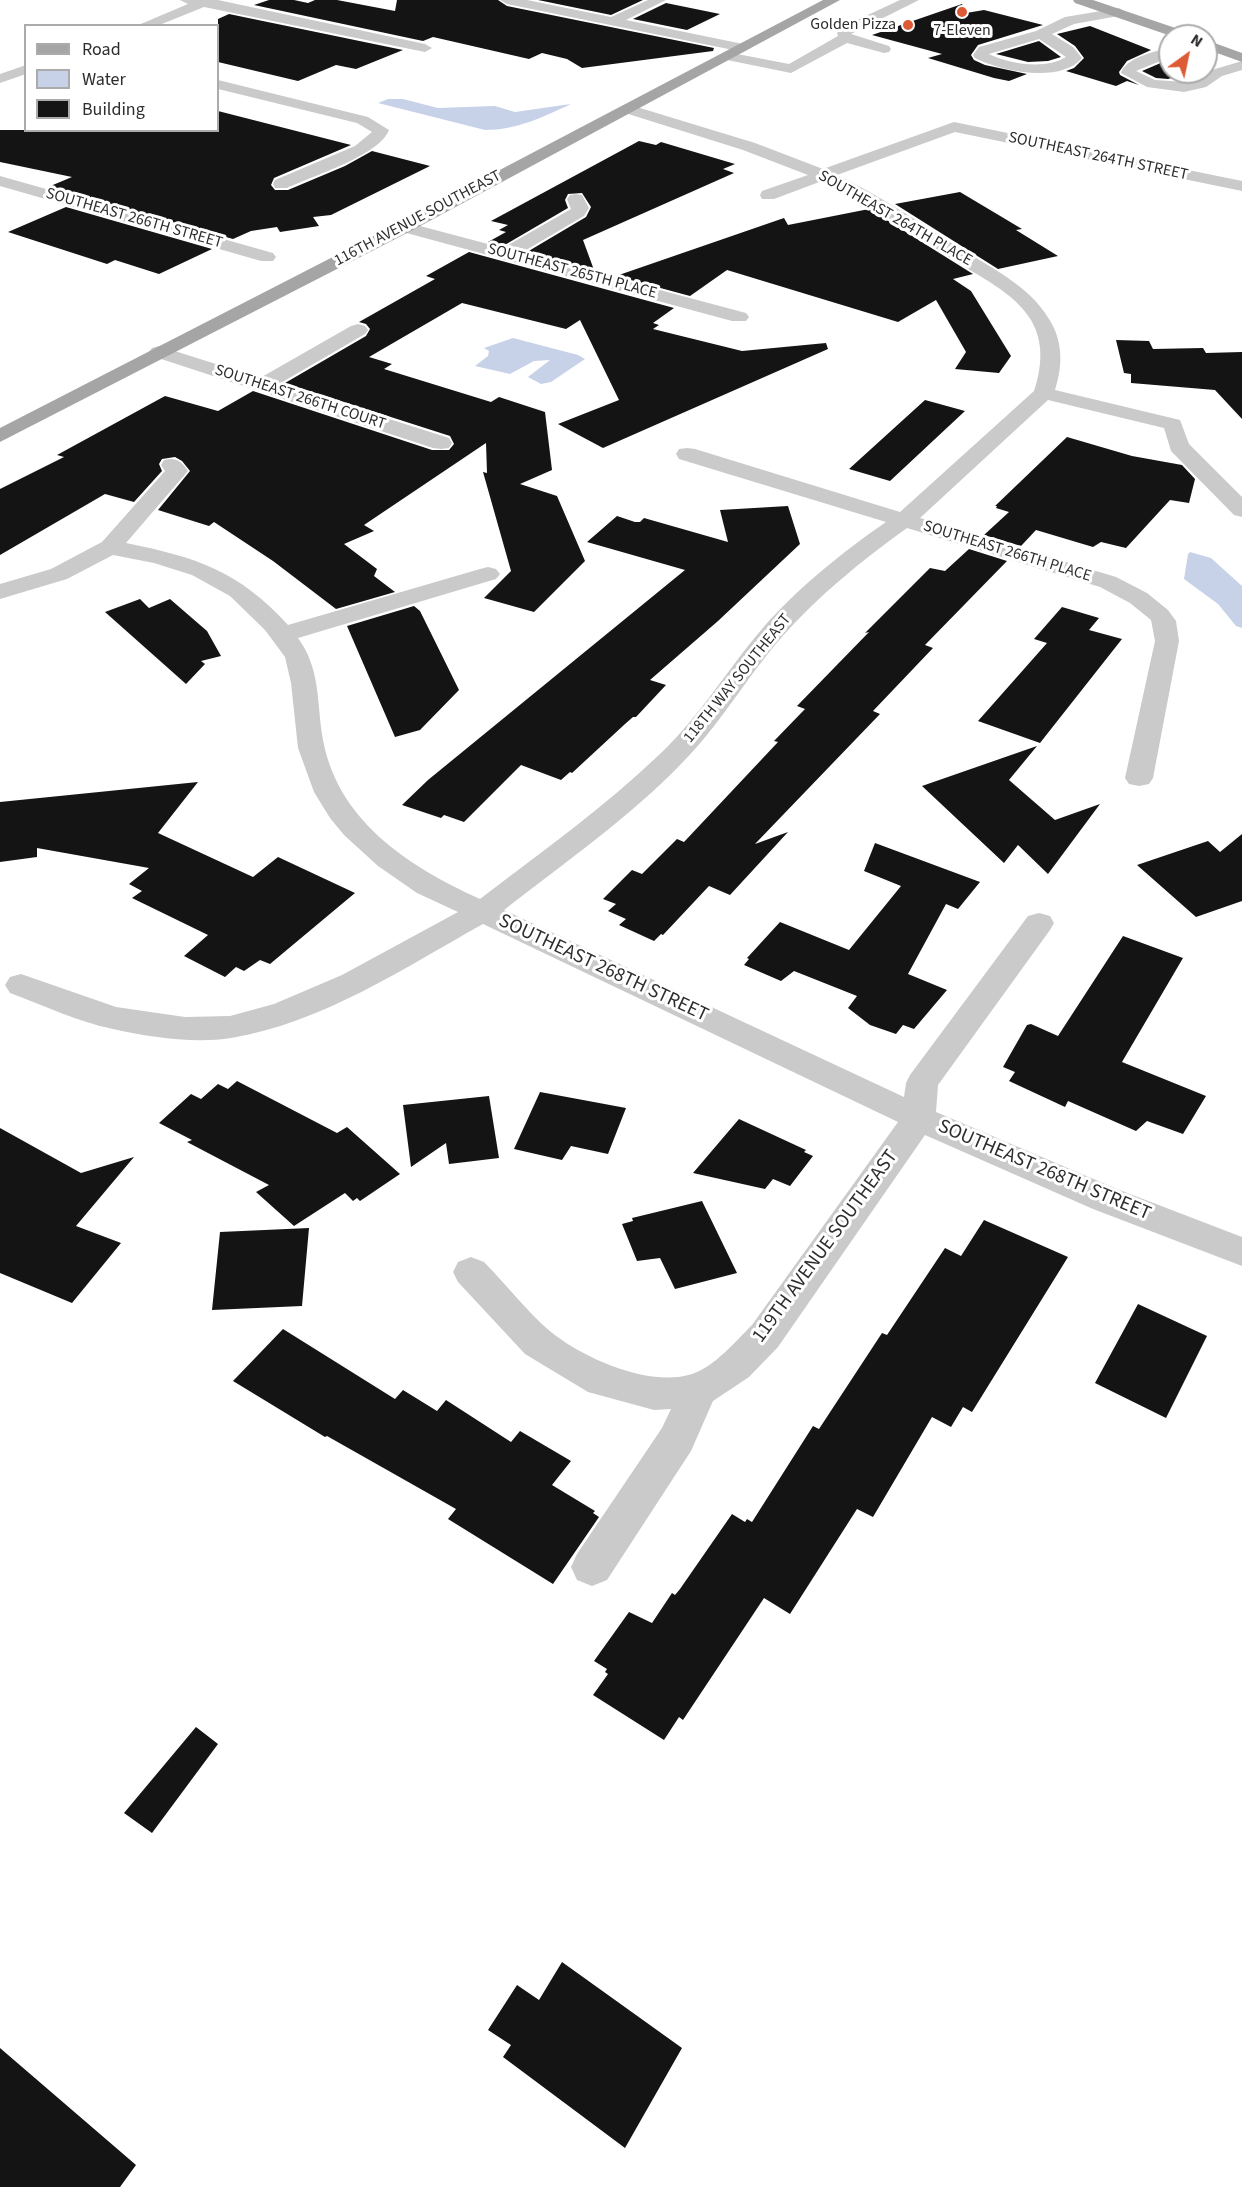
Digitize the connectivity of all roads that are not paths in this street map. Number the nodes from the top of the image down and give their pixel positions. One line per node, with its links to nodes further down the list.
1 (187, 0): 8 (street)
2 (507, 0): 11 (street)
3 (660, 0): 11 (street)
4 (833, 0): 17 (main road, 116TH AVENUE SOUTHEAST)
5 (912, 0): 10 (street)
6 (1080, 0): 9 (main road)
7 (872, 1): 10 (street)
8 (207, 2): 12 (street); 16 (street)
9 (1113, 3): 13 (main road); 14 (street)
10 (896, 6): 15 (street)
11 (613, 21): 17 (street)
12 (147, 24)
13 (1159, 24)
14 (1041, 34): 14 (street)
15 (845, 38): 18 (street); 20 (street)
16 (425, 48)
17 (743, 48): 20 (main road, 116TH AVENUE SOUTHEAST)
18 (884, 49)
19 (1218, 49): 22 (main road)
20 (727, 56): 29 (main road, 116TH AVENUE SOUTHEAST)
21 (1158, 57): 27 (street)
22 (1242, 58)
23 (1242, 65): 25 (street)
24 (24, 70): 26 (street)
25 (1218, 73)
26 (3, 75)
27 (1201, 84)
28 (219, 85): 32 (street)
29 (627, 109): 30 (street, SOUTHEAST 264TH PLACE); 36 (main road, 116TH AVENUE SOUTHEAST)
30 (824, 176): 33 (street, SOUTHEAST 264TH STREET); 34 (street); 43 (street, SOUTHEAST 264TH PLACE)
31 (0, 181): 38 (street, SOUTHEAST 266TH STREET)
32 (281, 184)
33 (1242, 186)
34 (768, 195)
35 (576, 199): 37 (street)
36 (405, 227): 37 (street, SOUTHEAST 265TH PLACE); 41 (main road, 116TH AVENUE SOUTHEAST)
37 (506, 254): 39 (street, SOUTHEAST 265TH PLACE)
38 (267, 257)
39 (739, 316)
40 (358, 330): 42 (street)
41 (159, 352): 42 (street, SOUTHEAST 266TH COURT); 44 (main road, 116TH AVENUE SOUTHEAST)
42 (261, 386): 45 (street, SOUTHEAST 266TH COURT)
43 (1044, 393): 48 (street); 49 (street, 118TH WAY SOUTHEAST)
44 (0, 436)
45 (441, 444)
46 (687, 454): 49 (street, SOUTHEAST 266TH PLACE)
47 (172, 465): 50 (street)
48 (1242, 510)
49 (904, 520): 54 (street, SOUTHEAST 266TH PLACE); 55 (street, 118TH WAY SOUTHEAST)
50 (110, 547): 52 (street); 53 (street, SOUTHEAST 268TH STREET)
51 (488, 574): 53 (street)
52 (0, 592)
53 (282, 635): 55 (street, SOUTHEAST 268TH STREET)
54 (1139, 778)
55 (482, 912): 57 (street, 118TH WAY SOUTHEAST); 58 (street, SOUTHEAST 268TH STREET)
56 (1039, 923): 58 (street)
57 (21, 985)
58 (919, 1118): 59 (street, SOUTHEAST 268TH STREET); 61 (street, 119TH AVENUE SOUTHEAST)
59 (1242, 1252)
60 (471, 1272): 61 (street, 119TH AVENUE SOUTHEAST)
61 (699, 1390): 62 (street)
62 (592, 1567)

